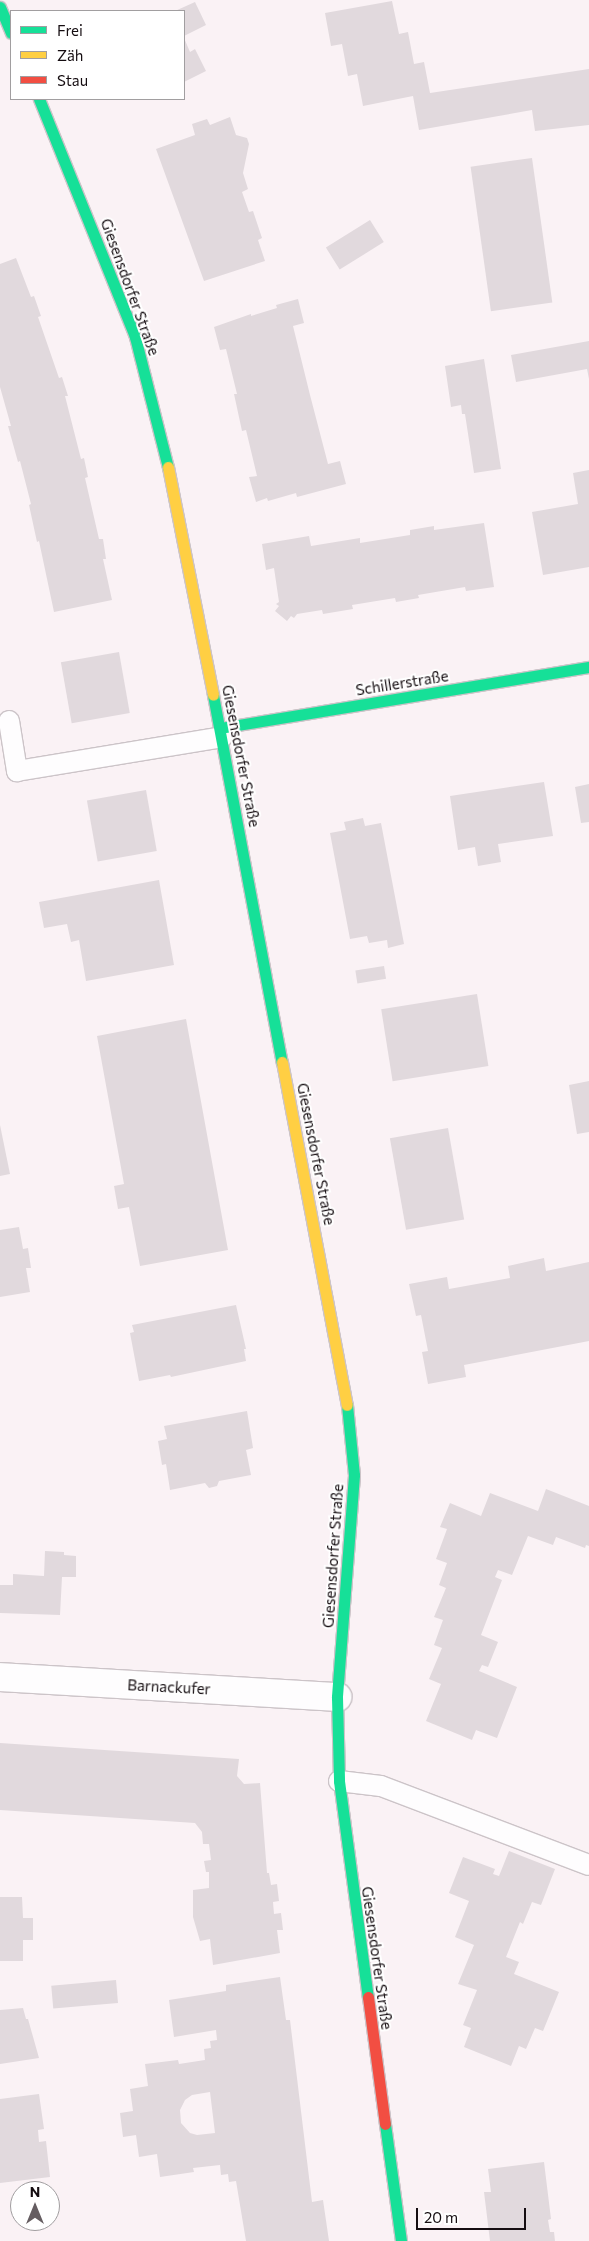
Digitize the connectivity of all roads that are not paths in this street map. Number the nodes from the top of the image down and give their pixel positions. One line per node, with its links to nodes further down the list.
1 (0, 7): 2 (street)
2 (10, 31)
3 (39, 100): 6 (street, Giesensdorfer Straße)
4 (589, 667): 6 (street, Schillerstraße)
5 (9, 721): 6 (lane)
6 (221, 732): 8 (street, Giesensdorfer Straße)
7 (0, 1677): 8 (street, Barnackufer)
8 (338, 1697): 9 (street, Giesensdorfer Straße)
9 (339, 1781): 10 (lane); 11 (street, Giesensdorfer Straße)
10 (589, 1865)
11 (401, 2241)

